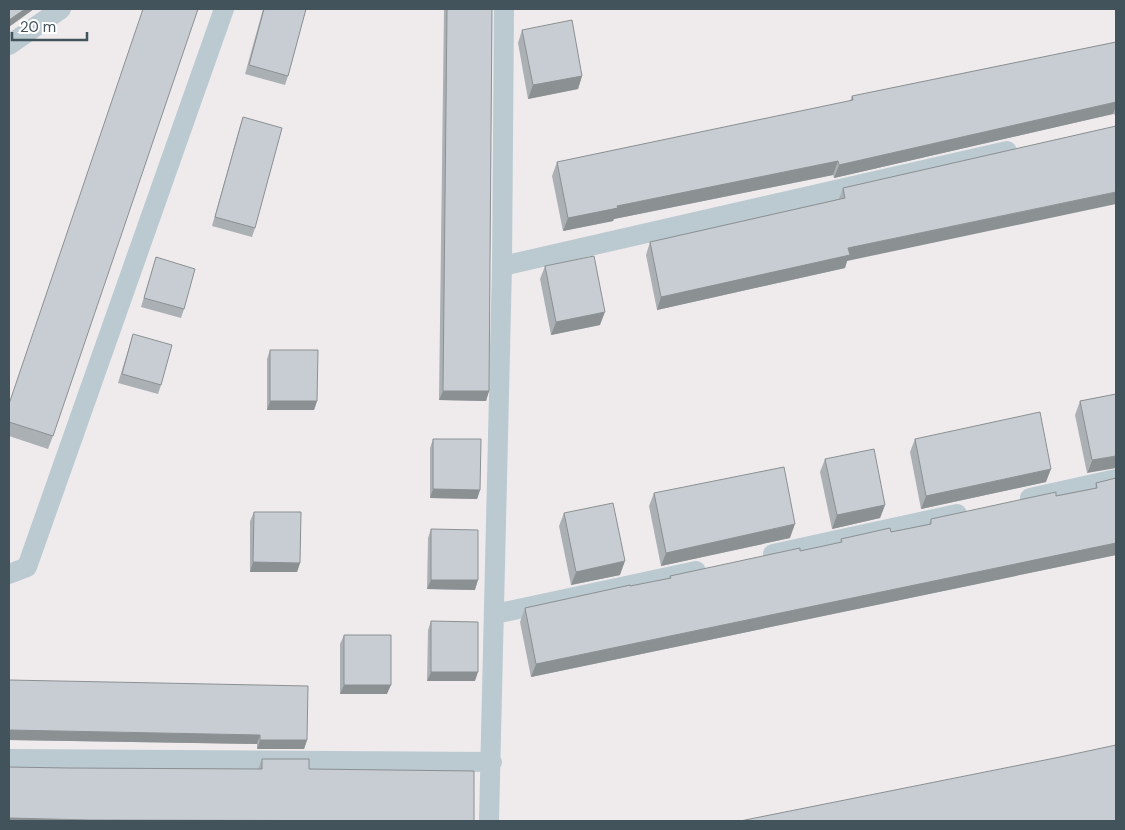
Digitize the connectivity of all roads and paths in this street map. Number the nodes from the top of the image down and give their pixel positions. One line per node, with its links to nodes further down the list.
1 (61, 9): 4 (street)
2 (224, 9): 12 (street)
3 (504, 9): 6 (street)
4 (9, 45)
5 (1028, 146): 6 (street)
6 (502, 266): 13 (street)
7 (1116, 479): 8 (street)
8 (1010, 502)
9 (980, 509): 10 (street)
10 (757, 557)
11 (718, 566): 13 (street)
12 (9, 574)
13 (495, 614): 15 (street)
14 (9, 759): 15 (street)
15 (492, 762): 16 (street)
16 (490, 821)

